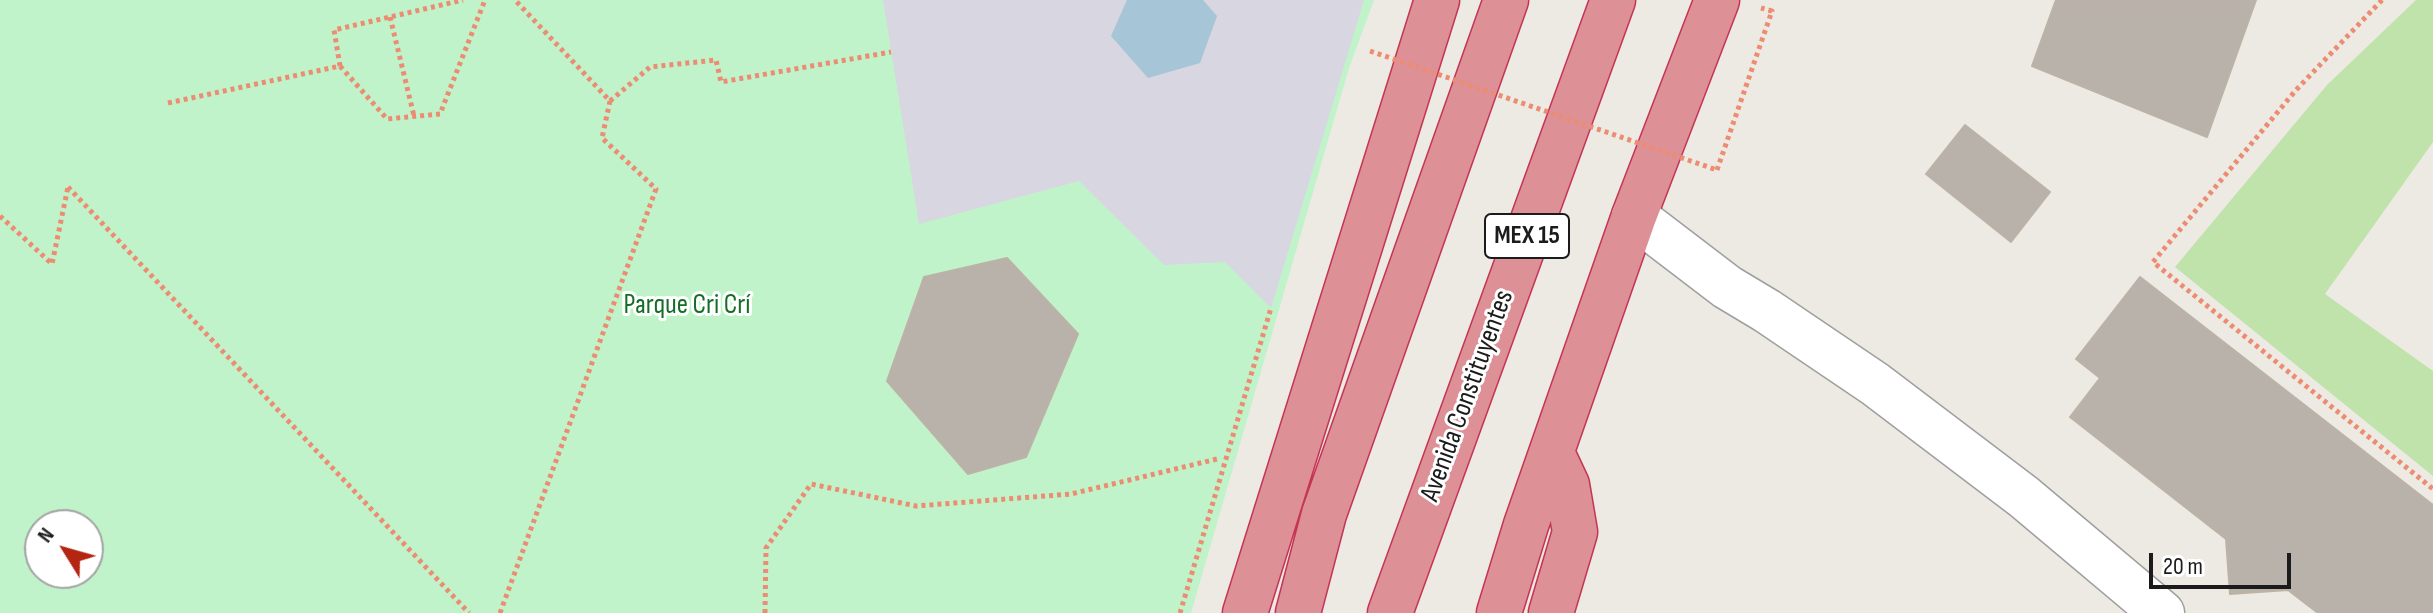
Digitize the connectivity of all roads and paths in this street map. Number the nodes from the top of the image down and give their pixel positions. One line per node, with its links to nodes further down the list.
1 (463, 0): 10 (path)
2 (485, 0): 16 (path)
3 (515, 0): 14 (path)
4 (1437, 0): 27 (highway)
5 (1506, 0): 28 (highway)
6 (1613, 0): 29 (highway, Avenida Constituyentes / MEX 15)
7 (1717, 0): 18 (highway)
8 (2382, 0): 22 (path)
9 (1772, 11): 11 (path, bridge)
10 (390, 17): 13 (path); 16 (path)
11 (1370, 51)
12 (891, 52): 14 (path)
13 (340, 66): 15 (path); 16 (path)
14 (610, 101): 24 (path)
15 (168, 103)
16 (414, 116)
17 (0, 216): 23 (path)
18 (1634, 216): 20 (highway); 32 (lane)
19 (1271, 308): 26 (path)
20 (1552, 453): 30 (highway); 31 (highway)
21 (1217, 459): 25 (path)
22 (2433, 489)
23 (469, 613)
24 (500, 613)
25 (765, 613)
26 (1180, 613)
27 (1245, 613)
28 (1298, 613)
29 (1390, 613)
30 (1499, 613)
31 (1551, 613)
32 (2162, 613)

